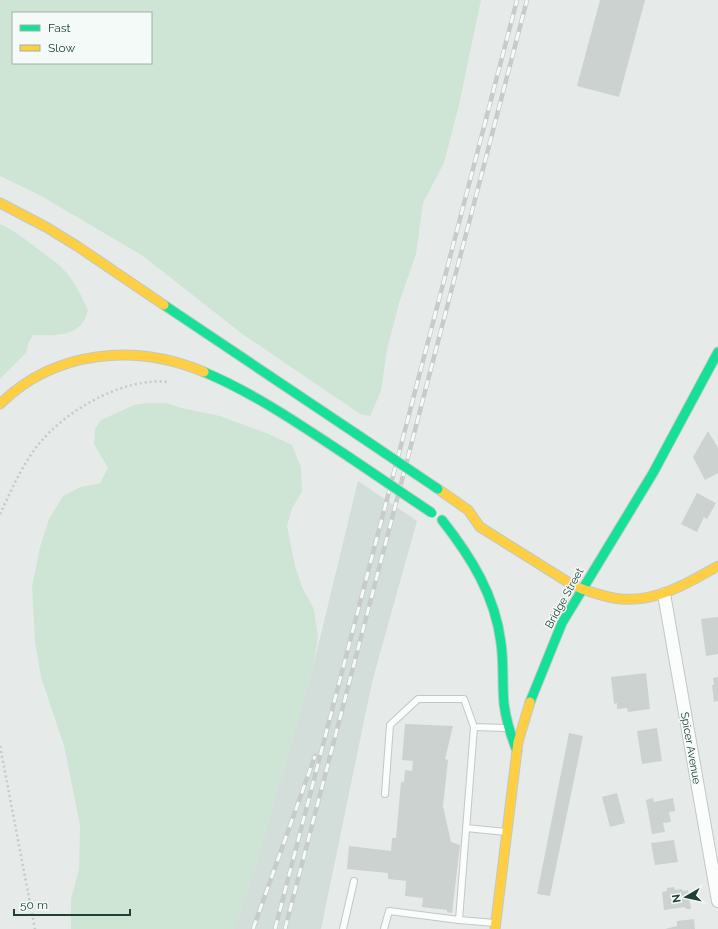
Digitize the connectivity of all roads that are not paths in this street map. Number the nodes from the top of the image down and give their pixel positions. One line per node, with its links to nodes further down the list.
1 (0, 203): 7 (main road, bridge)
2 (718, 352): 9 (main road, Bridge Street)
3 (25, 383): 4 (lane); 5 (main road); 6 (main road, bridge)
4 (6, 390)
5 (0, 404)
6 (442, 520): 7 (main road); 12 (main road)
7 (480, 527): 9 (main road)
8 (718, 566): 10 (main road)
9 (582, 590): 10 (main road); 13 (main road, Bridge Street)
10 (664, 594): 18 (street, Spicer Avenue)
11 (474, 727): 12 (lane); 14 (lane); 15 (lane)
12 (509, 728): 13 (main road)
13 (517, 750): 16 (main road, Bridge Street)
14 (385, 794)
15 (466, 828): 16 (lane); 19 (lane)
16 (506, 832): 20 (main road, Bridge Street)
17 (354, 881): 21 (lane)
18 (718, 902)
19 (459, 920): 20 (lane); 22 (lane)
20 (495, 926)
21 (343, 929)
22 (384, 929)

